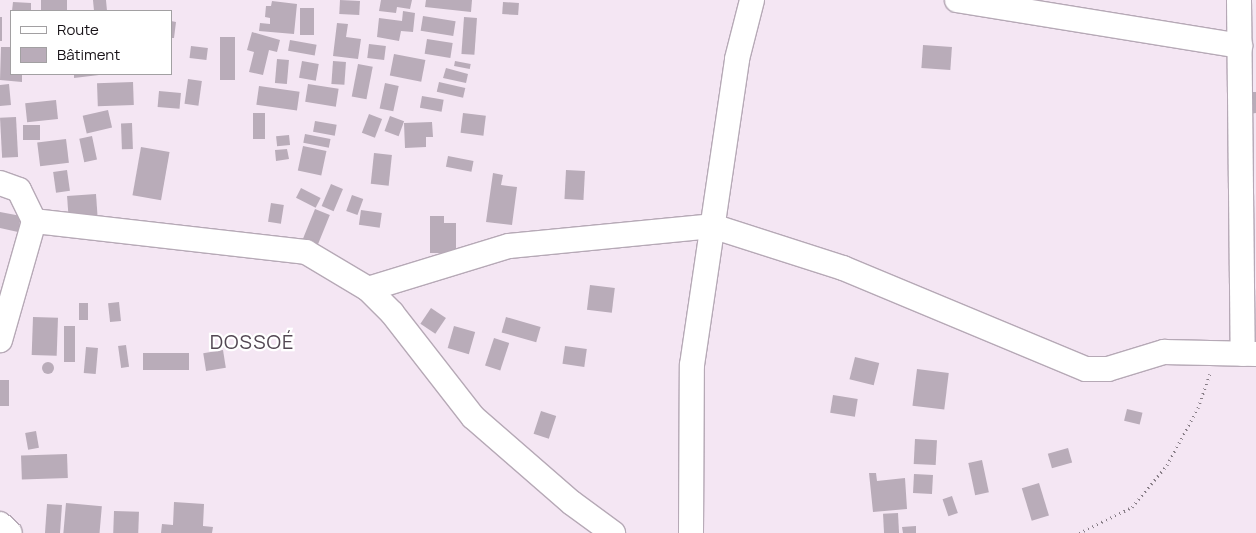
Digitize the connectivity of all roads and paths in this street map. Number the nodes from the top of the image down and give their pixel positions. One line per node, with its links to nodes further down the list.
1 (752, 0): 7 (street)
2 (957, 0): 4 (street)
3 (1239, 0): 4 (street)
4 (1240, 46): 11 (street)
5 (0, 183): 6 (street)
6 (34, 221): 8 (street); 9 (street)
7 (712, 226): 8 (street); 10 (street); 15 (street)
8 (368, 289): 14 (street)
9 (0, 340)
10 (1217, 354): 11 (street); 16 (path)
11 (1250, 354)
12 (0, 524): 13 (street)
13 (10, 533)
14 (613, 533)
15 (691, 533)
16 (1079, 533)

